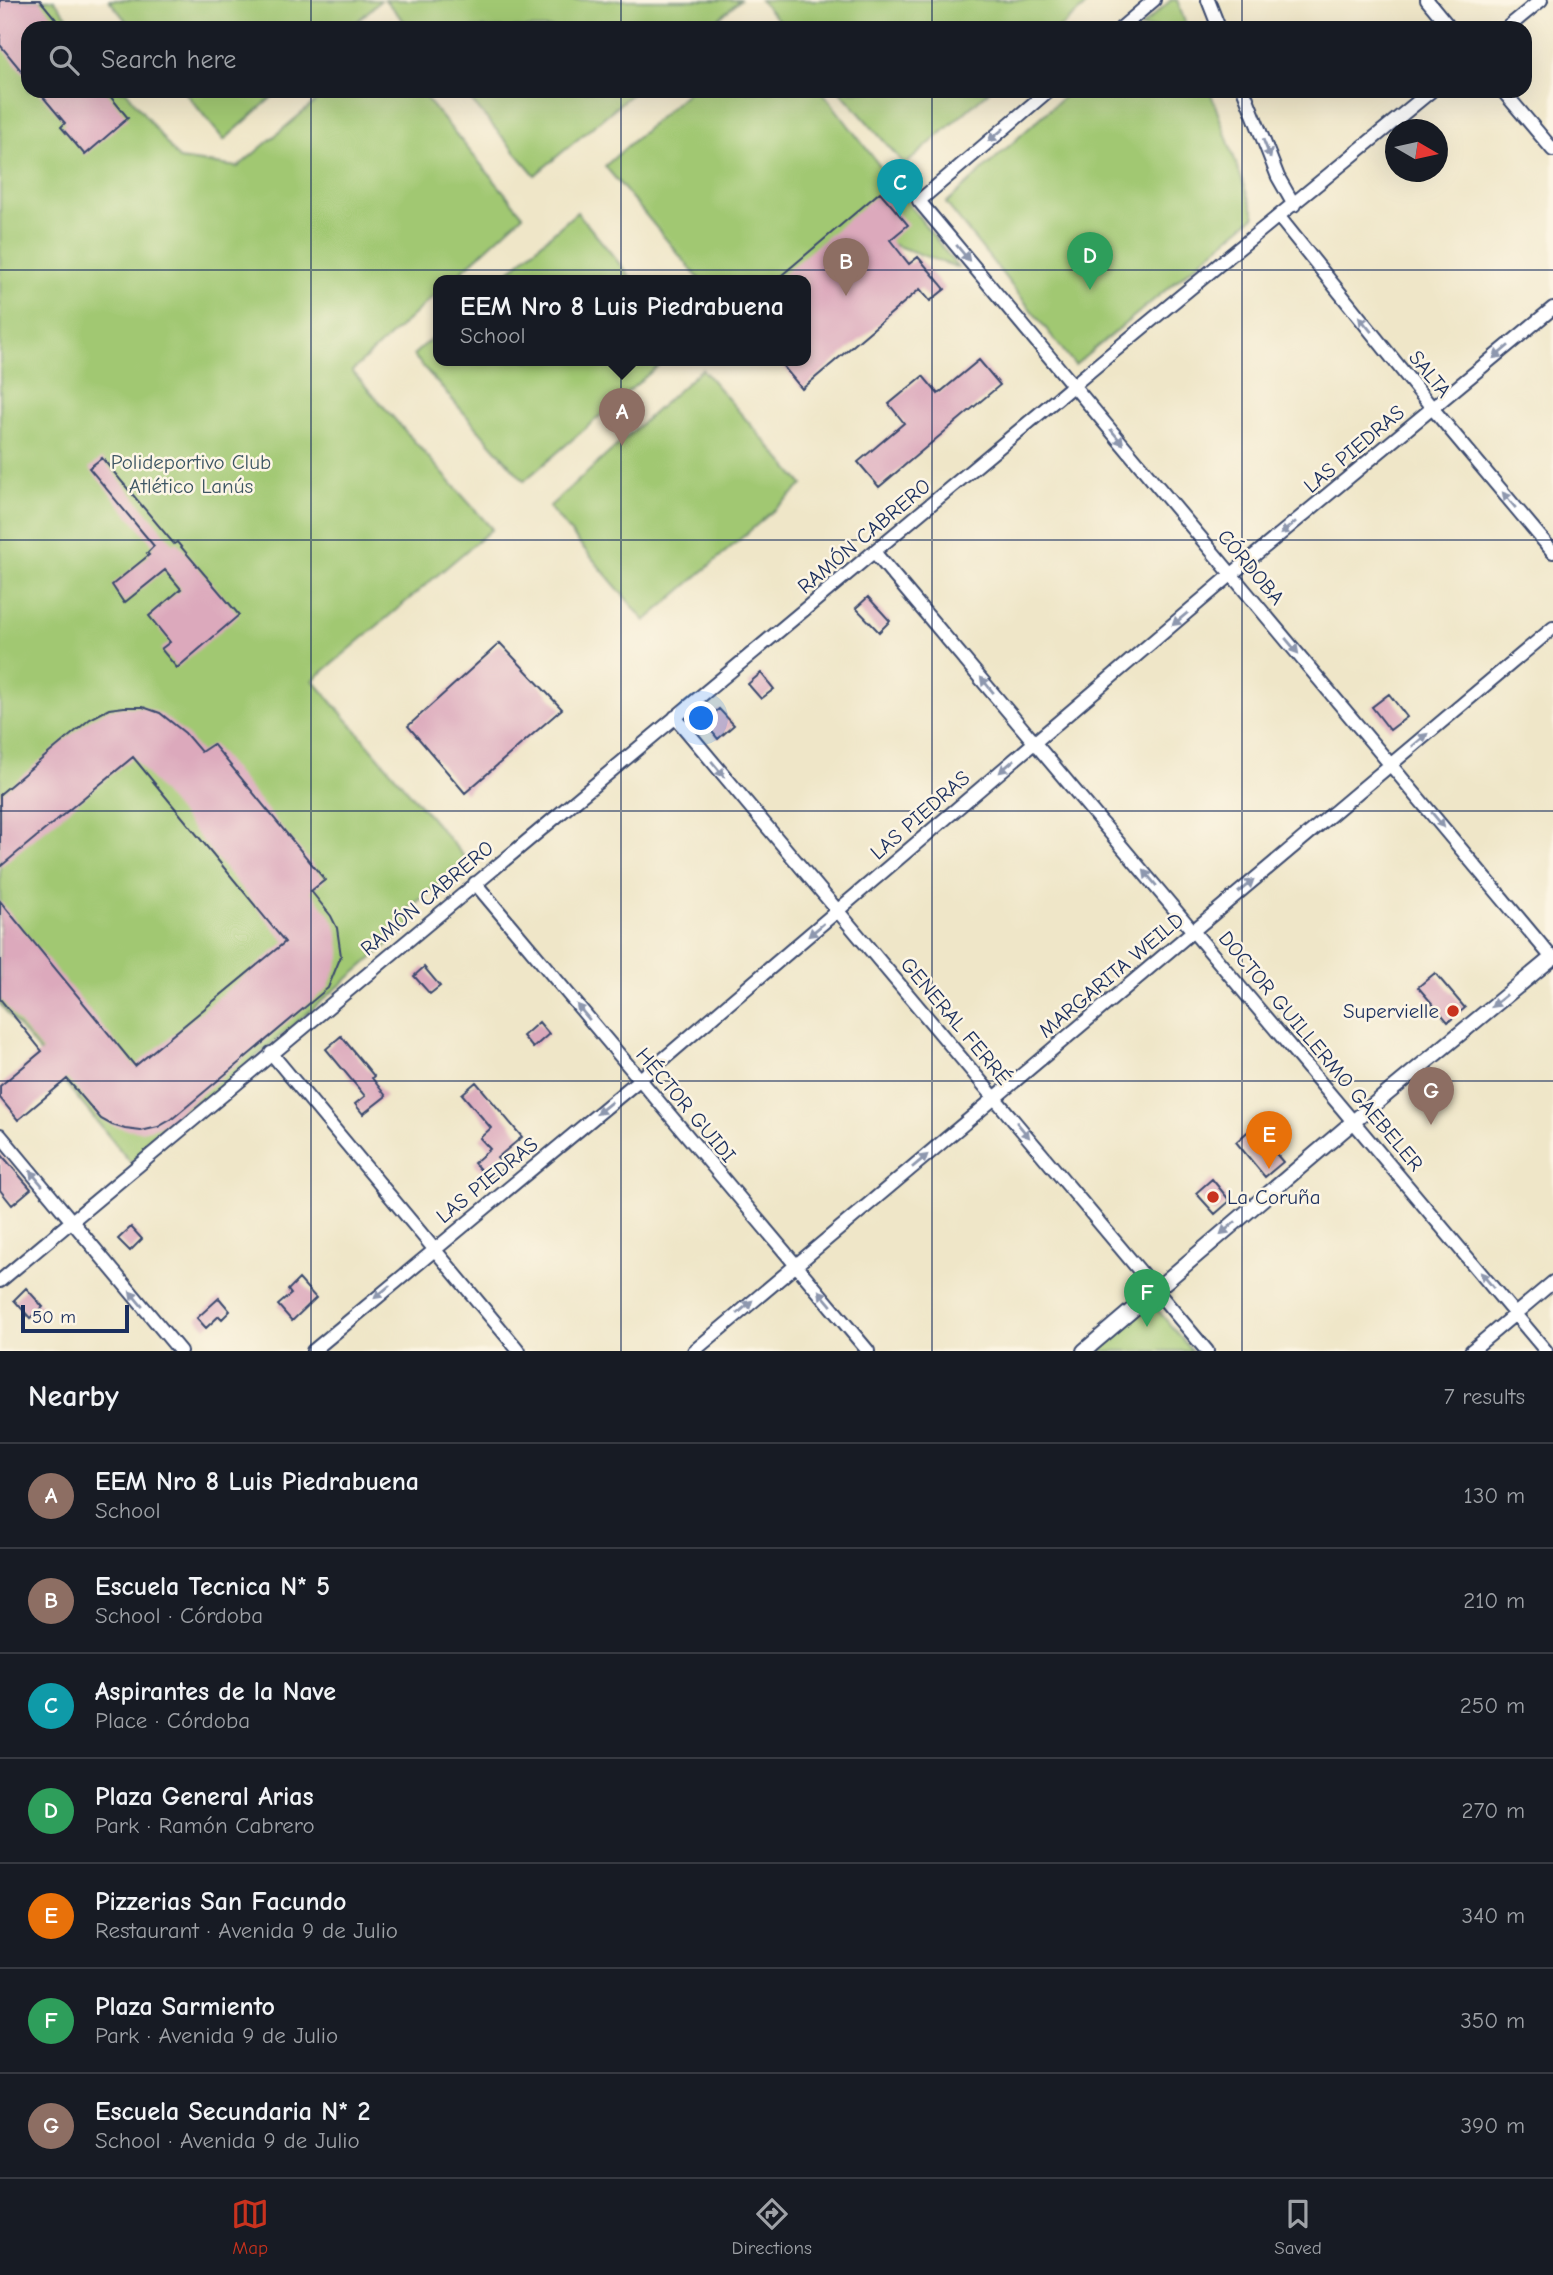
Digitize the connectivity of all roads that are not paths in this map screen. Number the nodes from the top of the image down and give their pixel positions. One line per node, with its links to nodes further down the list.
1 (1154, 0): 5 (street)
2 (1208, 0): 6 (street)
3 (1427, 0): 7 (street)
4 (1541, 0): 8 (street)
5 (1129, 21)
6 (1216, 21)
7 (1444, 21)
8 (1516, 21)
9 (1040, 98): 17 (street, CÓRDOBA, one-way to 17)
10 (1247, 98): 14 (street, one-way to 14)
11 (1423, 98): 14 (street, RAMÓN CABRERO)
12 (1509, 98): 13 (street)
13 (1553, 150)
14 (1294, 205): 15 (street, RAMÓN CABRERO)
15 (1279, 217): 17 (street, RAMÓN CABRERO); 18 (street, SALTA, one-way to 15)
16 (1553, 308): 18 (street, LAS PIEDRAS, one-way to 18)
17 (1073, 385): 20 (street, RAMÓN CABRERO); 21 (street, CÓRDOBA, one-way to 21)
18 (1433, 409): 19 (street, SALTA, one-way to 18); 21 (street, LAS PIEDRAS, one-way to 21)
19 (1553, 552)
20 (875, 553): 23 (street, RAMÓN CABRERO); 24 (street, DOCTOR GUILLERMO GAEBELER, one-way to 20)
21 (1233, 575): 24 (street, LAS PIEDRAS, one-way to 24); 25 (street, CÓRDOBA, one-way to 25)
22 (1553, 628): 25 (street, MARGARITA WEILD, one-way to 22)
23 (675, 716): 26 (street, RAMÓN CABRERO); 27 (street, GENERAL FERRÉ, one-way to 27)
24 (1035, 741): 27 (street, LAS PIEDRAS, one-way to 27); 28 (street, DOCTOR GUILLERMO GAEBELER, one-way to 24)
25 (1391, 764): 28 (street, MARGARITA WEILD, one-way to 25); 29 (street, CÓRDOBA, one-way to 29)
26 (475, 883): 30 (street, RAMÓN CABRERO); 31 (street, HÉCTOR GUIDI, one-way to 26)
27 (838, 912): 31 (street, LAS PIEDRAS, one-way to 31); 32 (street, GENERAL FERRÉ)
28 (1194, 930): 32 (street, MARGARITA WEILD); 33 (street, DOCTOR GUILLERMO GAEBELER)
29 (1553, 958): 33 (street, one-way to 33)
30 (271, 1053): 35 (street); 36 (street)
31 (639, 1080): 36 (street, LAS PIEDRAS, one-way to 36); 37 (street, HÉCTOR GUIDI)
32 (995, 1098): 37 (street, MARGARITA WEILD, one-way to 32); 40 (street, GENERAL FERRÉ, one-way to 40)
33 (1354, 1121): 40 (street, one-way to 40); 41 (street, DOCTOR GUILLERMO GAEBELER, one-way to 33)
34 (0, 1135): 35 (street, one-way to 34)
35 (71, 1221): 38 (street); 42 (street, one-way to 35)
36 (434, 1248): 43 (street, LAS PIEDRAS, one-way to 43); 44 (street)
37 (796, 1264): 45 (street, MARGARITA WEILD, one-way to 37); 46 (street, HÉCTOR GUIDI, one-way to 37)
38 (0, 1281)
39 (1553, 1282): 41 (street)
40 (1156, 1289): 47 (street); 48 (street, GENERAL FERRÉ)
41 (1515, 1314): 49 (street); 50 (street, DOCTOR GUILLERMO GAEBELER)
42 (180, 1351)
43 (313, 1351)
44 (519, 1351)
45 (694, 1351)
46 (868, 1351)
47 (1084, 1351)
48 (1207, 1351)
49 (1471, 1351)
50 (1546, 1351)

